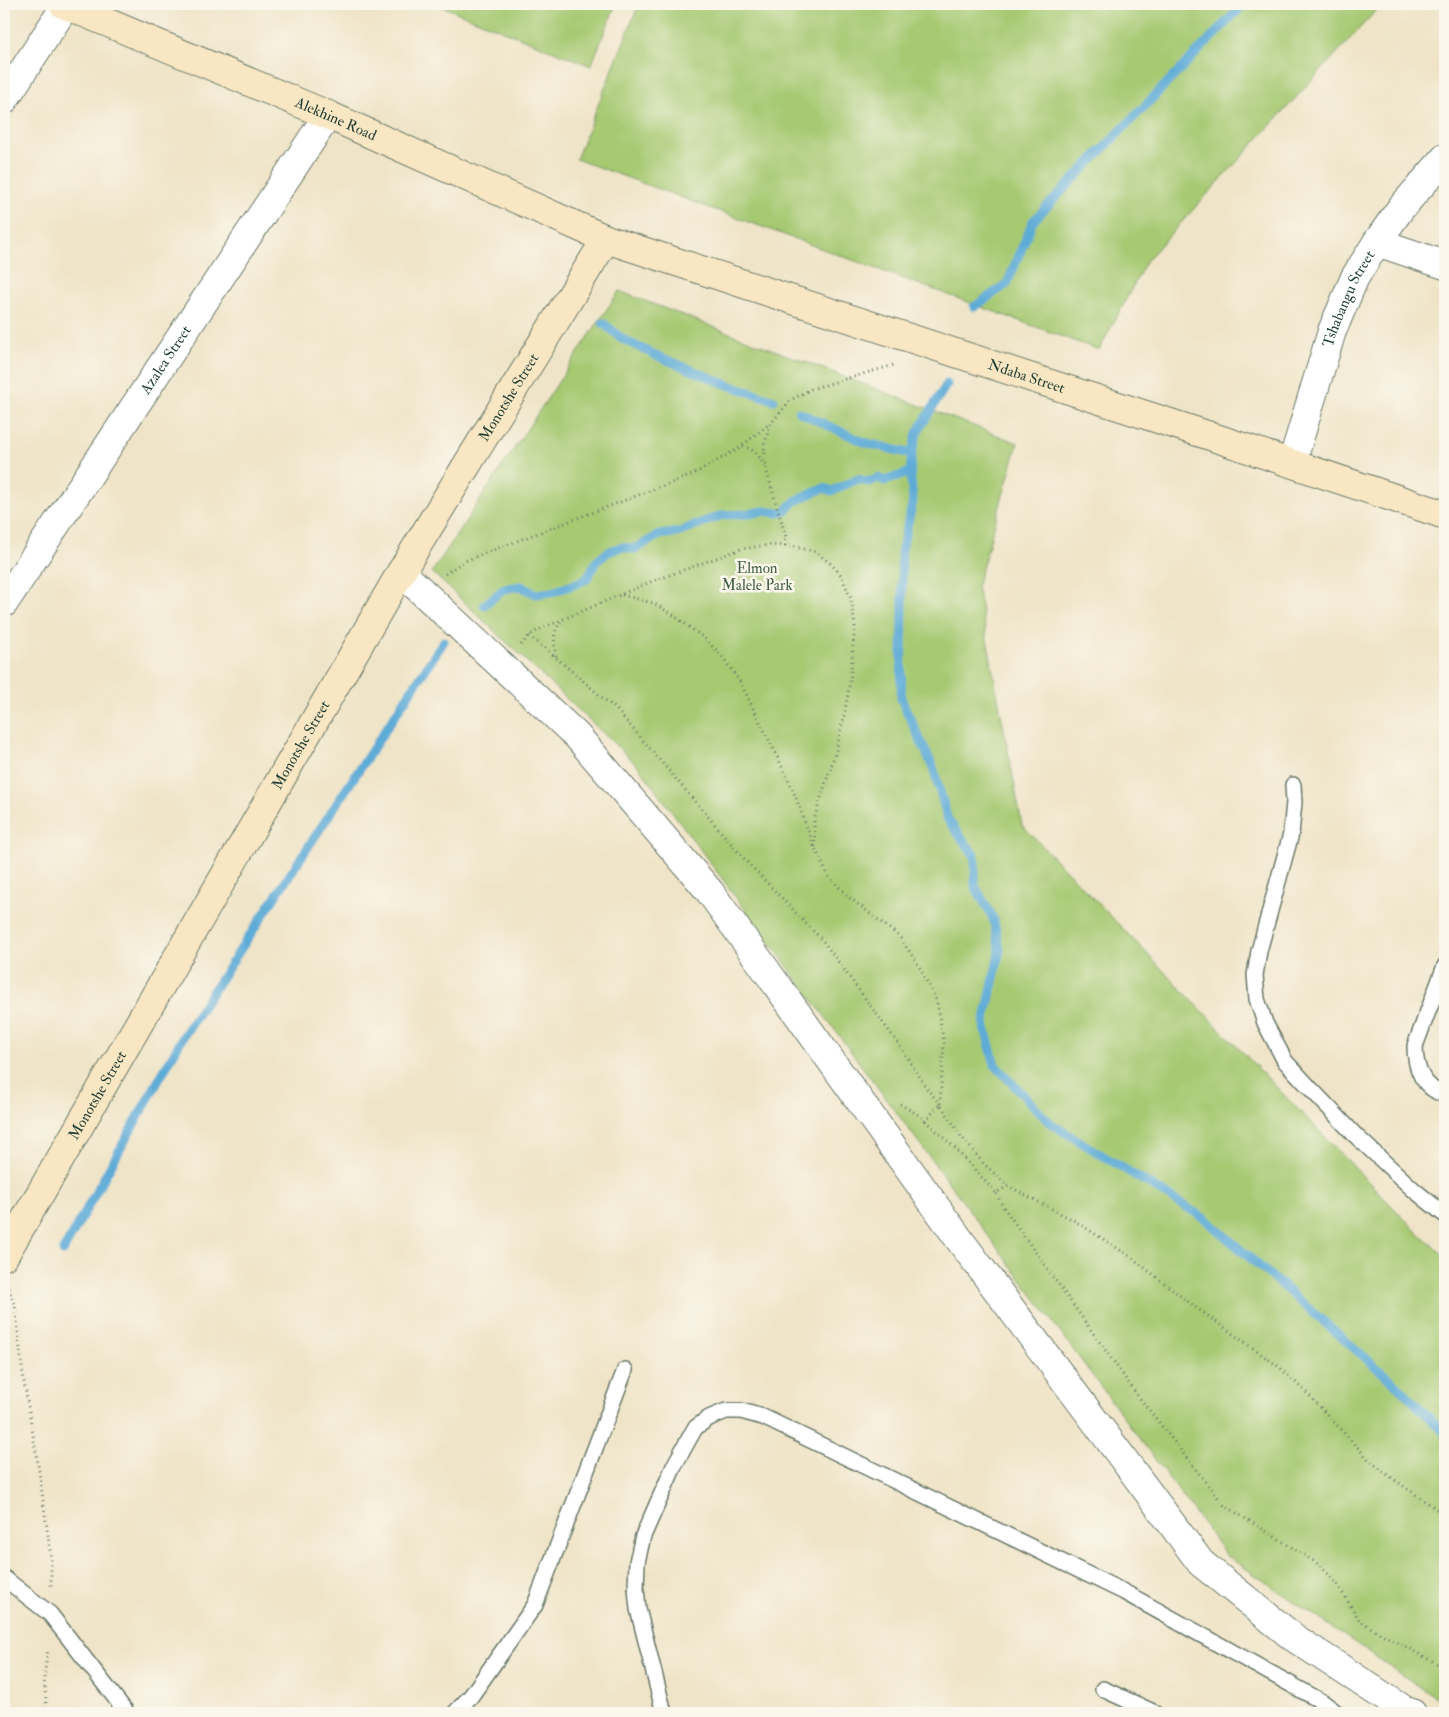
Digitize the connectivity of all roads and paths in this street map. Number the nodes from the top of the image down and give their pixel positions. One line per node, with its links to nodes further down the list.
1 (64, 4): 2 (street); 3 (street, Alekhine Road)
2 (4, 100)
3 (328, 115): 5 (street, Alekhine Road); 18 (street, Azalea Street)
4 (1445, 158): 6 (street, Tshabangu Street)
5 (606, 239): 8 (street, Ndaba Street); 15 (street, Monotshe Street)
6 (1377, 242): 7 (street); 11 (street, Tshabangu Street)
7 (1445, 265)
8 (913, 339): 9 (path); 11 (street, Ndaba Street)
9 (770, 423): 10 (path); 12 (path)
10 (743, 446): 12 (path); 16 (path)
11 (1292, 463): 13 (street, Ndaba Street)
12 (766, 469): 14 (path)
13 (1445, 515)
14 (785, 546): 17 (path); 24 (path)
15 (401, 572): 16 (street); 33 (street, Monotshe Street)
16 (422, 592): 22 (street)
17 (620, 595): 19 (path); 24 (path)
18 (4, 603)
19 (563, 619): 20 (path); 21 (path)
20 (529, 636): 21 (path); 22 (path)
21 (556, 657): 28 (path)
22 (502, 666): 47 (street)
23 (1293, 785): 32 (lane)
24 (814, 848): 28 (path)
25 (1445, 966): 26 (lane)
26 (1445, 1095)
27 (895, 1101): 29 (path)
28 (940, 1104): 29 (path); 30 (path)
29 (925, 1121): 31 (path)
30 (1008, 1186): 31 (path); 36 (path)
31 (996, 1193): 39 (path)
32 (1445, 1215)
33 (4, 1256)
34 (4, 1279): 38 (path)
35 (625, 1370): 43 (lane)
36 (1445, 1514)
37 (4, 1578): 38 (lane)
38 (50, 1614): 41 (path); 42 (lane)
39 (1445, 1668)
40 (1103, 1689): 45 (lane)
41 (47, 1713)
42 (127, 1713)
43 (455, 1713)
44 (664, 1713): 46 (lane)
45 (1155, 1713)
46 (1337, 1713)
47 (1412, 1713)

